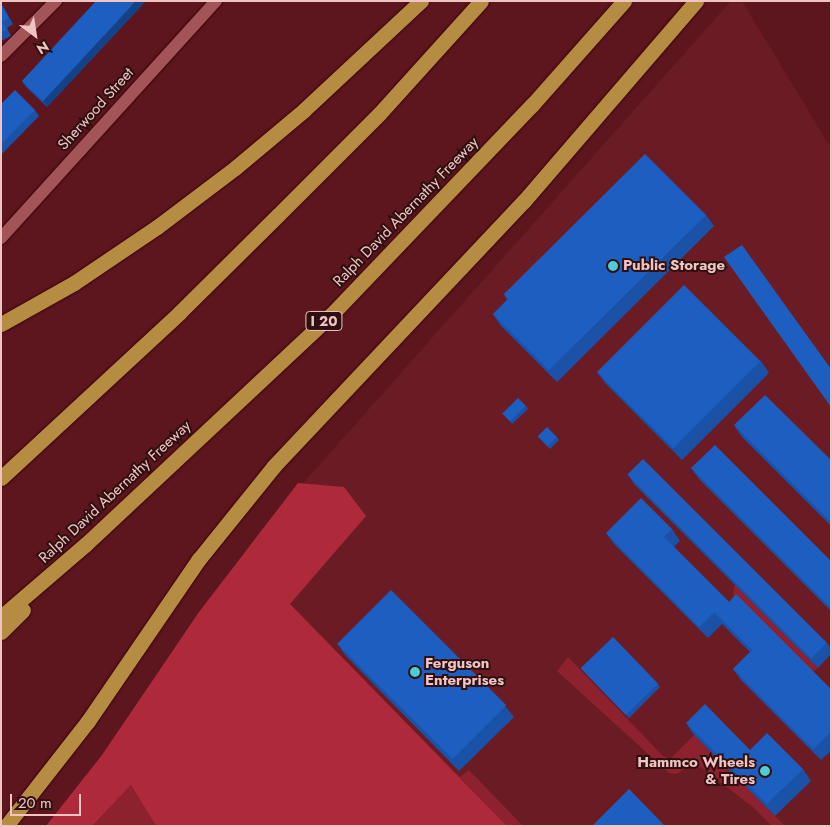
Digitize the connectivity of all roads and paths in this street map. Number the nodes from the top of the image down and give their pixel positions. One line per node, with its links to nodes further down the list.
1 (56, 1): 7 (street)
2 (216, 1): 8 (street, Sherwood Street)
3 (421, 1): 9 (highway)
4 (481, 1): 10 (highway)
5 (624, 1): 11 (highway, Ralph David Abernathy Freeway / I 20)
6 (696, 1): 14 (highway)
7 (1, 56)
8 (1, 238)
9 (1, 324)
10 (1, 478)
11 (86, 544): 12 (highway, Ralph David Abernathy Freeway / I 20); 13 (highway)
12 (1, 617)
13 (1, 632)
14 (6, 826)

